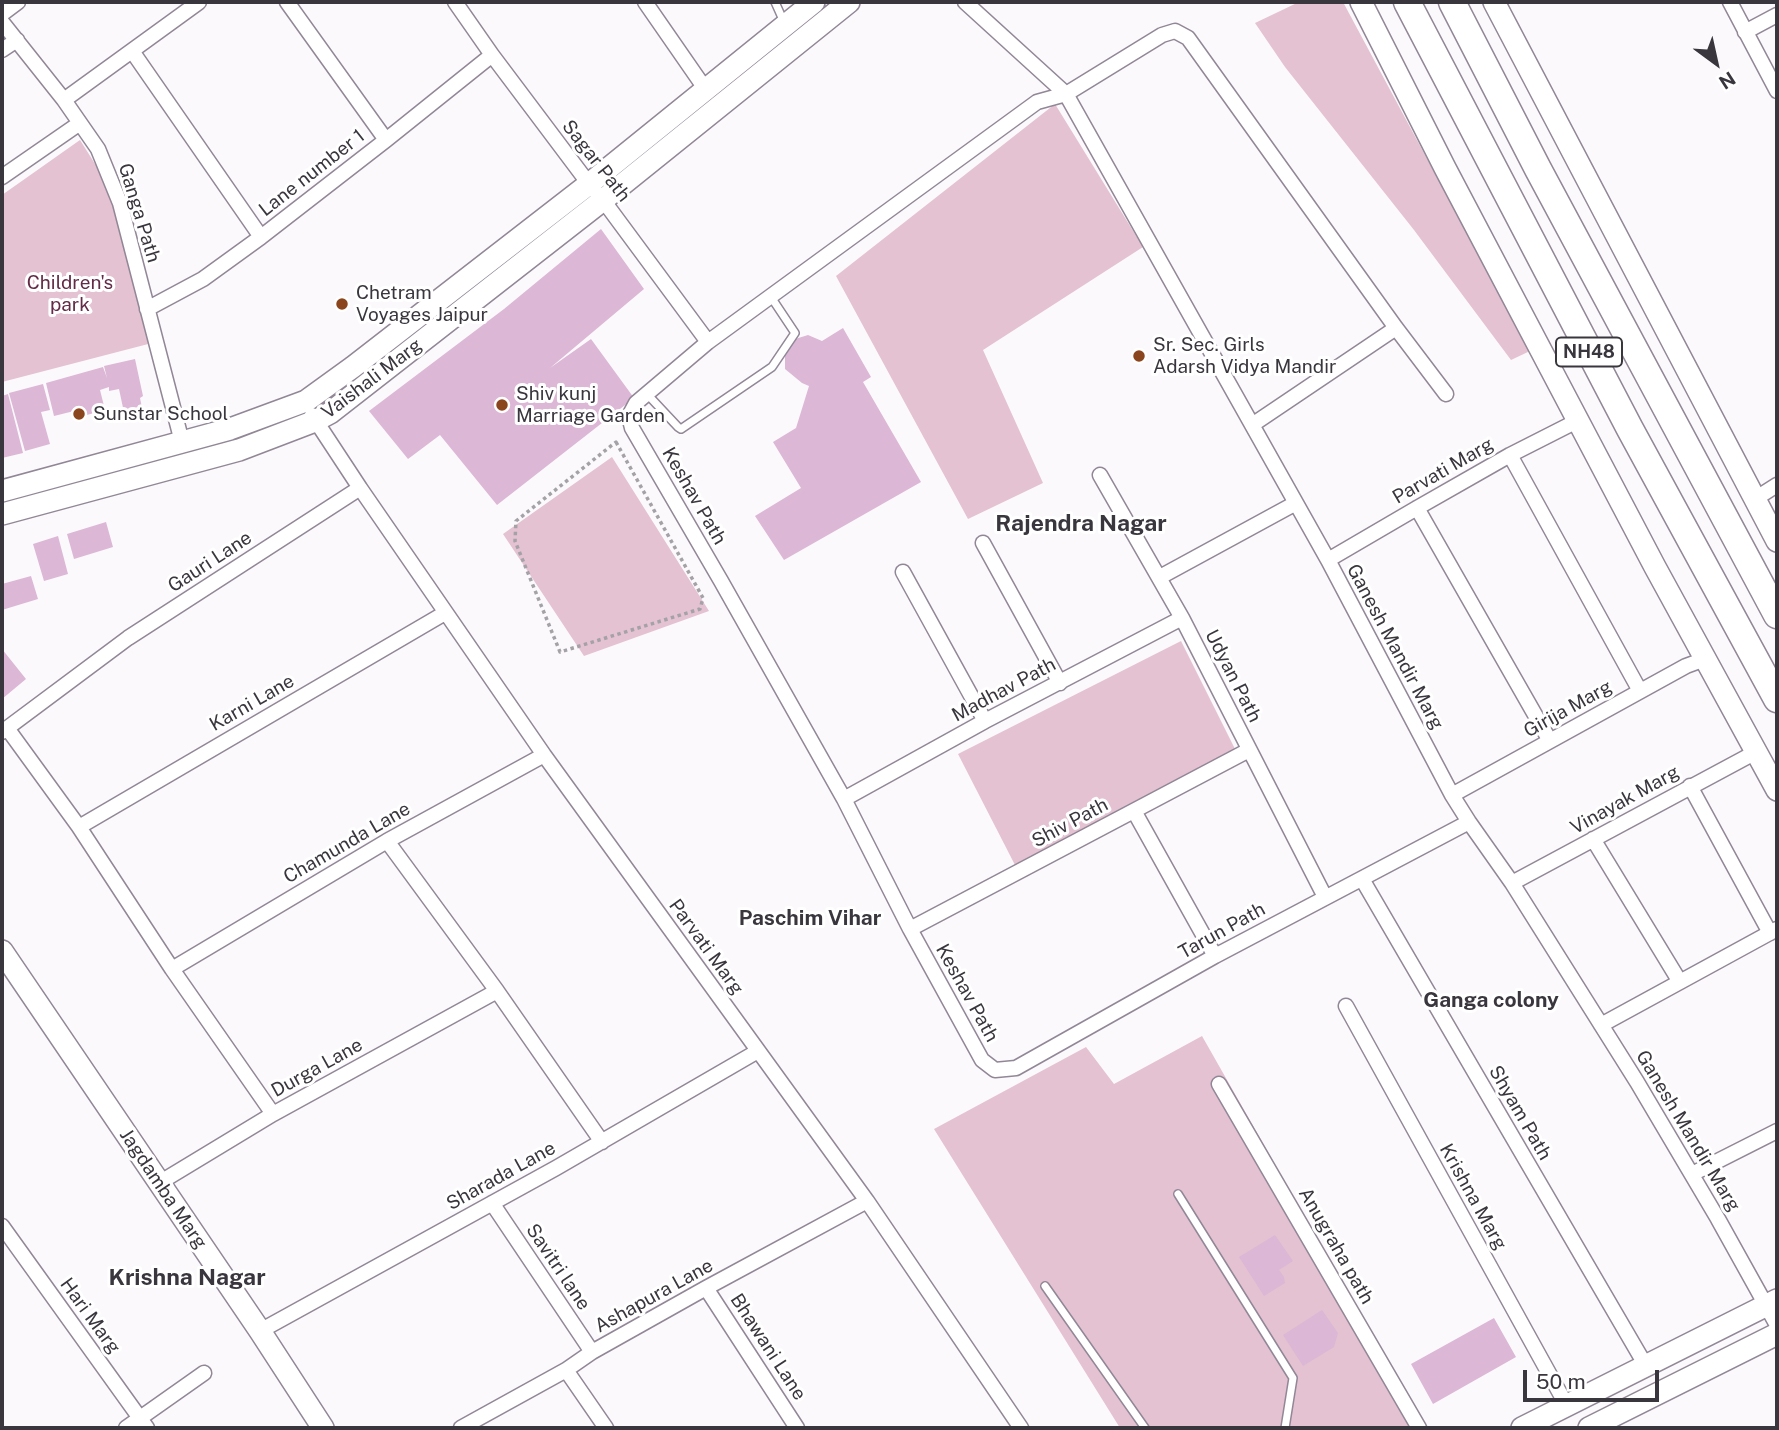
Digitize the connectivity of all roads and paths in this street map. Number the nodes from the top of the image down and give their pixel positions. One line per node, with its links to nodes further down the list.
1 (18, 2): 15 (street)
2 (199, 2): 23 (street)
3 (288, 2): 30 (street)
4 (455, 2): 24 (street, Sagar Path)
5 (645, 2): 25 (street)
6 (775, 2): 19 (lane)
7 (849, 2): 18 (street, Vaishali Marg)
8 (1361, 2): 41 (street)
9 (1407, 2): 66 (highway, NH48)
10 (1452, 2): 61 (highway, NH48)
11 (1494, 2): 51 (street)
12 (1730, 2): 20 (street)
13 (973, 4): 27 (street, Ganesh Mandir Marg)
14 (811, 5): 18 (street); 19 (street, Vaishali Marg)
15 (2, 14)
16 (1777, 15): 20 (street)
17 (2, 22): 21 (street, Ganga Path)
18 (822, 24): 32 (street, Vaishali Marg)
19 (786, 25): 25 (street, Vaishali Marg)
20 (1745, 32): 26 (street)
21 (17, 40): 22 (street); 28 (street, Ganga Path)
22 (2, 50)
23 (132, 51): 28 (street); 33 (street)
24 (492, 55): 30 (street, Lane number 1); 32 (street, Sagar Path)
25 (706, 90): 32 (street, Vaishali Marg)
26 (1777, 91)
27 (1066, 94): 34 (street, Keshav Path); 36 (street, Keshav Path); 43 (street, Ganesh Mandir Marg)
28 (64, 100): 29 (street, Ganga Path)
29 (80, 123): 31 (street); 35 (street, Ganga Path)
30 (386, 140): 33 (street, Lane number 1)
31 (2, 177)
32 (596, 192): 37 (street, Sagar Path); 40 (street, Vaishali Marg); 42 (street, Vaishali Marg)
33 (261, 237): 35 (street, Lane number 1)
34 (771, 297): 37 (street, Keshav Path); 38 (lane)
35 (147, 309): 44 (street, Ganga Path)
36 (1396, 328): 39 (street, Keshav Path); 43 (street)
37 (708, 342): 38 (street, Keshav Path)
38 (647, 394): 76 (street, Keshav Path)
39 (1446, 394)
40 (306, 401): 42 (street); 44 (street, Vaishali Marg)
41 (1579, 420): 46 (street, Parvati Marg); 63 (street)
42 (316, 421): 49 (street); 54 (street, Vaishali Marg)
43 (1252, 425): 52 (street, Ganesh Mandir Marg)
44 (182, 442): 50 (street, Vaishali Marg)
45 (616, 442): 45 (path)
46 (1510, 455): 53 (street, Parvati Marg); 65 (street)
47 (1100, 475): 59 (street, Udyan Path)
48 (1777, 485): 51 (street)
49 (359, 488): 60 (street, Parvati Marg); 68 (street, Gauri Lane)
50 (2, 491)
51 (1755, 499): 55 (street)
52 (1296, 503): 57 (street, Ganesh Mandir Marg); 59 (street)
53 (1417, 508): 57 (street, Parvati Marg); 69 (street)
54 (2, 514)
55 (1777, 541)
56 (984, 543): 64 (street)
57 (1328, 560): 75 (street, Ganesh Mandir Marg)
58 (903, 572): 67 (street)
59 (1160, 577): 62 (street, Udyan Path)
60 (445, 613): 72 (street, Parvati Marg); 79 (street, Karni Lane)
61 (1777, 615)
62 (1182, 618): 64 (street, Madhav Path); 70 (street, Udyan Path)
63 (1705, 659): 65 (street, Girija Marg); 71 (street)
64 (1059, 683): 67 (street, Madhav Path)
65 (1640, 691): 69 (street, Girija Marg)
66 (1777, 699)
67 (985, 721): 76 (street, Madhav Path)
68 (4, 730): 79 (street)
69 (1550, 741): 75 (street, Girija Marg)
70 (1249, 750): 77 (street, Shiv Path); 84 (street, Udyan Path)
71 (1756, 752): 73 (street, Vinayak Marg); 74 (street)
72 (544, 755): 81 (street, Chamunda Lane); 94 (street, Parvati Marg)
73 (1690, 786): 80 (street, Vinayak Marg); 86 (street)
74 (1777, 790)
75 (1452, 795): 78 (street, Ganesh Mandir Marg)
76 (845, 799): 85 (street, Keshav Path)
77 (1134, 811): 85 (street, Shiv Path); 88 (street)
78 (1469, 822): 82 (street, Tarun Path); 83 (street, Ganesh Mandir Marg)
79 (79, 827): 89 (street)
80 (1593, 839): 83 (street, Vinayak Marg); 90 (street)
81 (387, 841): 89 (street, Chamunda Lane); 91 (street)
82 (1362, 879): 84 (street, Tarun Path); 113 (street, Shyam Path)
83 (1512, 883): 93 (street, Ganesh Mandir Marg)
84 (1325, 897): 88 (street, Tarun Path)
85 (910, 929): 95 (street, Keshav Path)
86 (1774, 931): 90 (street)
87 (2, 951): 101 (street, Jagdamba Marg)
88 (1215, 956): 95 (street, Tarun Path)
89 (172, 968): 97 (street)
90 (1680, 982): 93 (street)
91 (497, 992): 97 (street, Durga Lane); 99 (street)
92 (1346, 1006): 116 (street, Krishna Marg)
93 (1601, 1024): 100 (street, Ganesh Mandir Marg)
94 (758, 1051): 99 (street, Sharada Lane); 103 (street, Parvati Marg)
95 (995, 1070)
96 (1219, 1084): 127 (street, Anugraha path)
97 (273, 1114): 101 (street, Durga Lane)
98 (1777, 1131): 100 (street)
99 (602, 1142): 104 (street, Sharada Lane)
100 (1692, 1174): 108 (street, Ganesh Mandir Marg)
101 (159, 1183): 110 (street, Jagdamba Marg)
102 (1178, 1194): 126 (lane)
103 (867, 1201): 107 (street, Ashapura Lane); 124 (street, Parvati Marg)
104 (492, 1203): 110 (street, Sharada Lane); 112 (street, Savitri lane)
105 (2, 1226): 117 (street, Hari Marg)
106 (1045, 1286): 125 (lane)
107 (706, 1287): 112 (street, Ashapura Lane); 123 (street, Bhawani Lane)
108 (1772, 1303): 109 (street, Ganesh Mandir Marg); 113 (street)
109 (1777, 1325)
110 (260, 1331): 120 (street, Jagdamba Marg)
111 (1777, 1334): 129 (street)
112 (592, 1352): 114 (street, Ashapura Lane)
113 (1646, 1366): 116 (street)
114 (566, 1370): 118 (street, Ashapura Lane); 122 (street)
115 (204, 1373): 117 (street)
116 (1567, 1406): 128 (street)
117 (144, 1423): 119 (street)
118 (481, 1423): 121 (street, Ashapura Lane)
119 (126, 1428)
120 (323, 1428)
121 (461, 1428)
122 (606, 1428)
123 (797, 1428)
124 (1020, 1428)
125 (1144, 1428)
126 (1284, 1428)
127 (1419, 1428)
128 (1522, 1428)
129 (1590, 1428)

